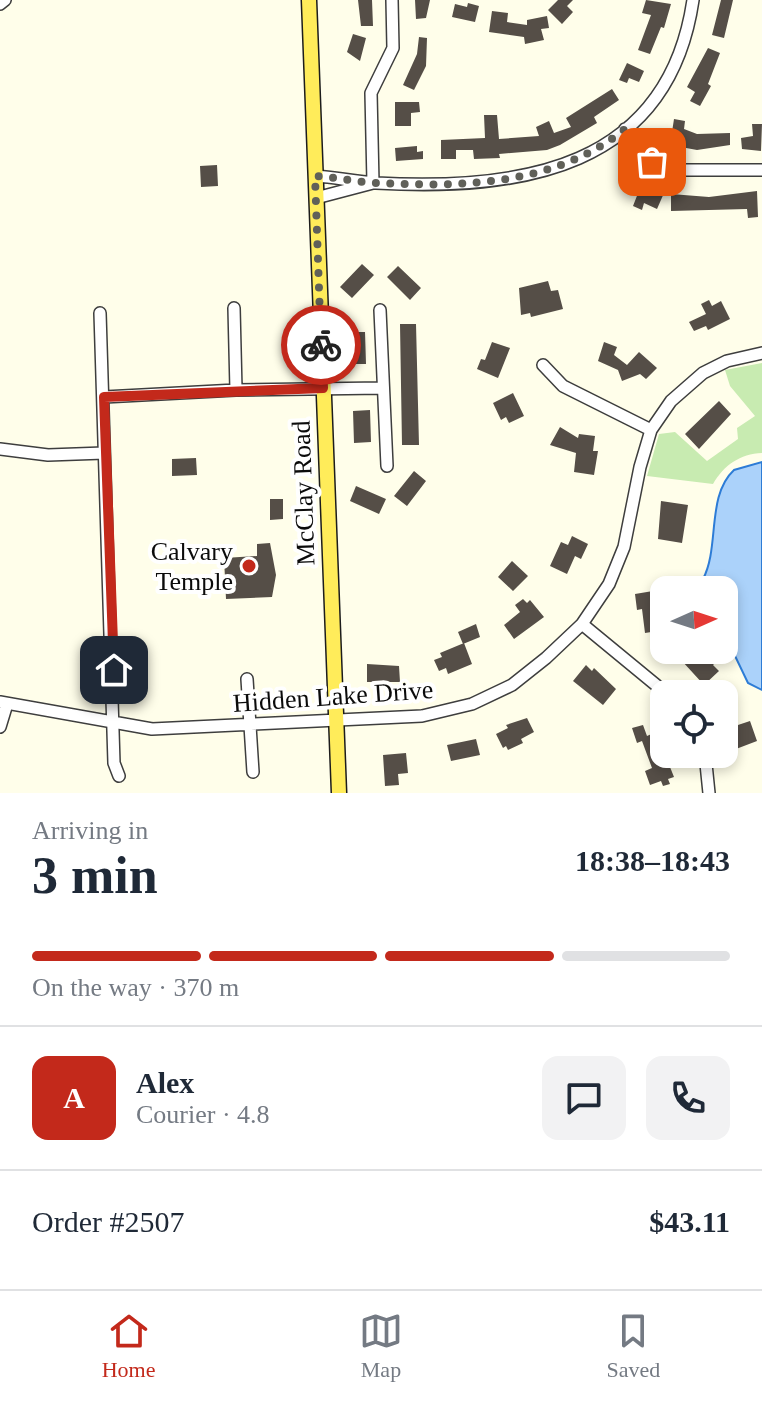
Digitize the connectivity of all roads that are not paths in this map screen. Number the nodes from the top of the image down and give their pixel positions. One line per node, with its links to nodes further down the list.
1 (5, 0): 5 (street)
2 (309, 0): 8 (main road, McClay Road)
3 (392, 0): 9 (street)
4 (693, 0): 6 (street)
5 (0, 4)
6 (625, 129): 7 (street); 9 (street)
7 (762, 170)
8 (315, 176): 9 (street); 10 (main road, McClay Road)
9 (373, 183): 10 (street)
10 (316, 198): 16 (main road, McClay Road)
11 (234, 308): 18 (street)
12 (380, 310): 17 (street)
13 (100, 313): 19 (street)
14 (762, 353): 20 (street, Hidden Lake Drive)
15 (543, 365): 20 (street)
16 (323, 388): 17 (street); 18 (street); 28 (main road, McClay Road)
17 (383, 388): 23 (street)
18 (236, 390): 19 (street)
19 (104, 397): 22 (street)
20 (651, 430): 24 (street, Hidden Lake Drive)
21 (0, 449): 22 (street)
22 (104, 453): 29 (street)
23 (387, 466)
24 (582, 624): 26 (street); 28 (street, Hidden Lake Drive)
25 (247, 679): 30 (street)
26 (650, 680)
27 (4, 703): 29 (street, Hidden Lake Drive); 31 (street)
28 (336, 722): 30 (street, Hidden Lake Drive); 35 (main road, McClay Road)
29 (116, 725): 30 (street, Hidden Lake Drive); 34 (street)
30 (250, 725): 33 (street)
31 (0, 727)
32 (706, 768): 36 (street)
33 (253, 772)
34 (119, 776)
35 (339, 793)
36 (709, 793)

